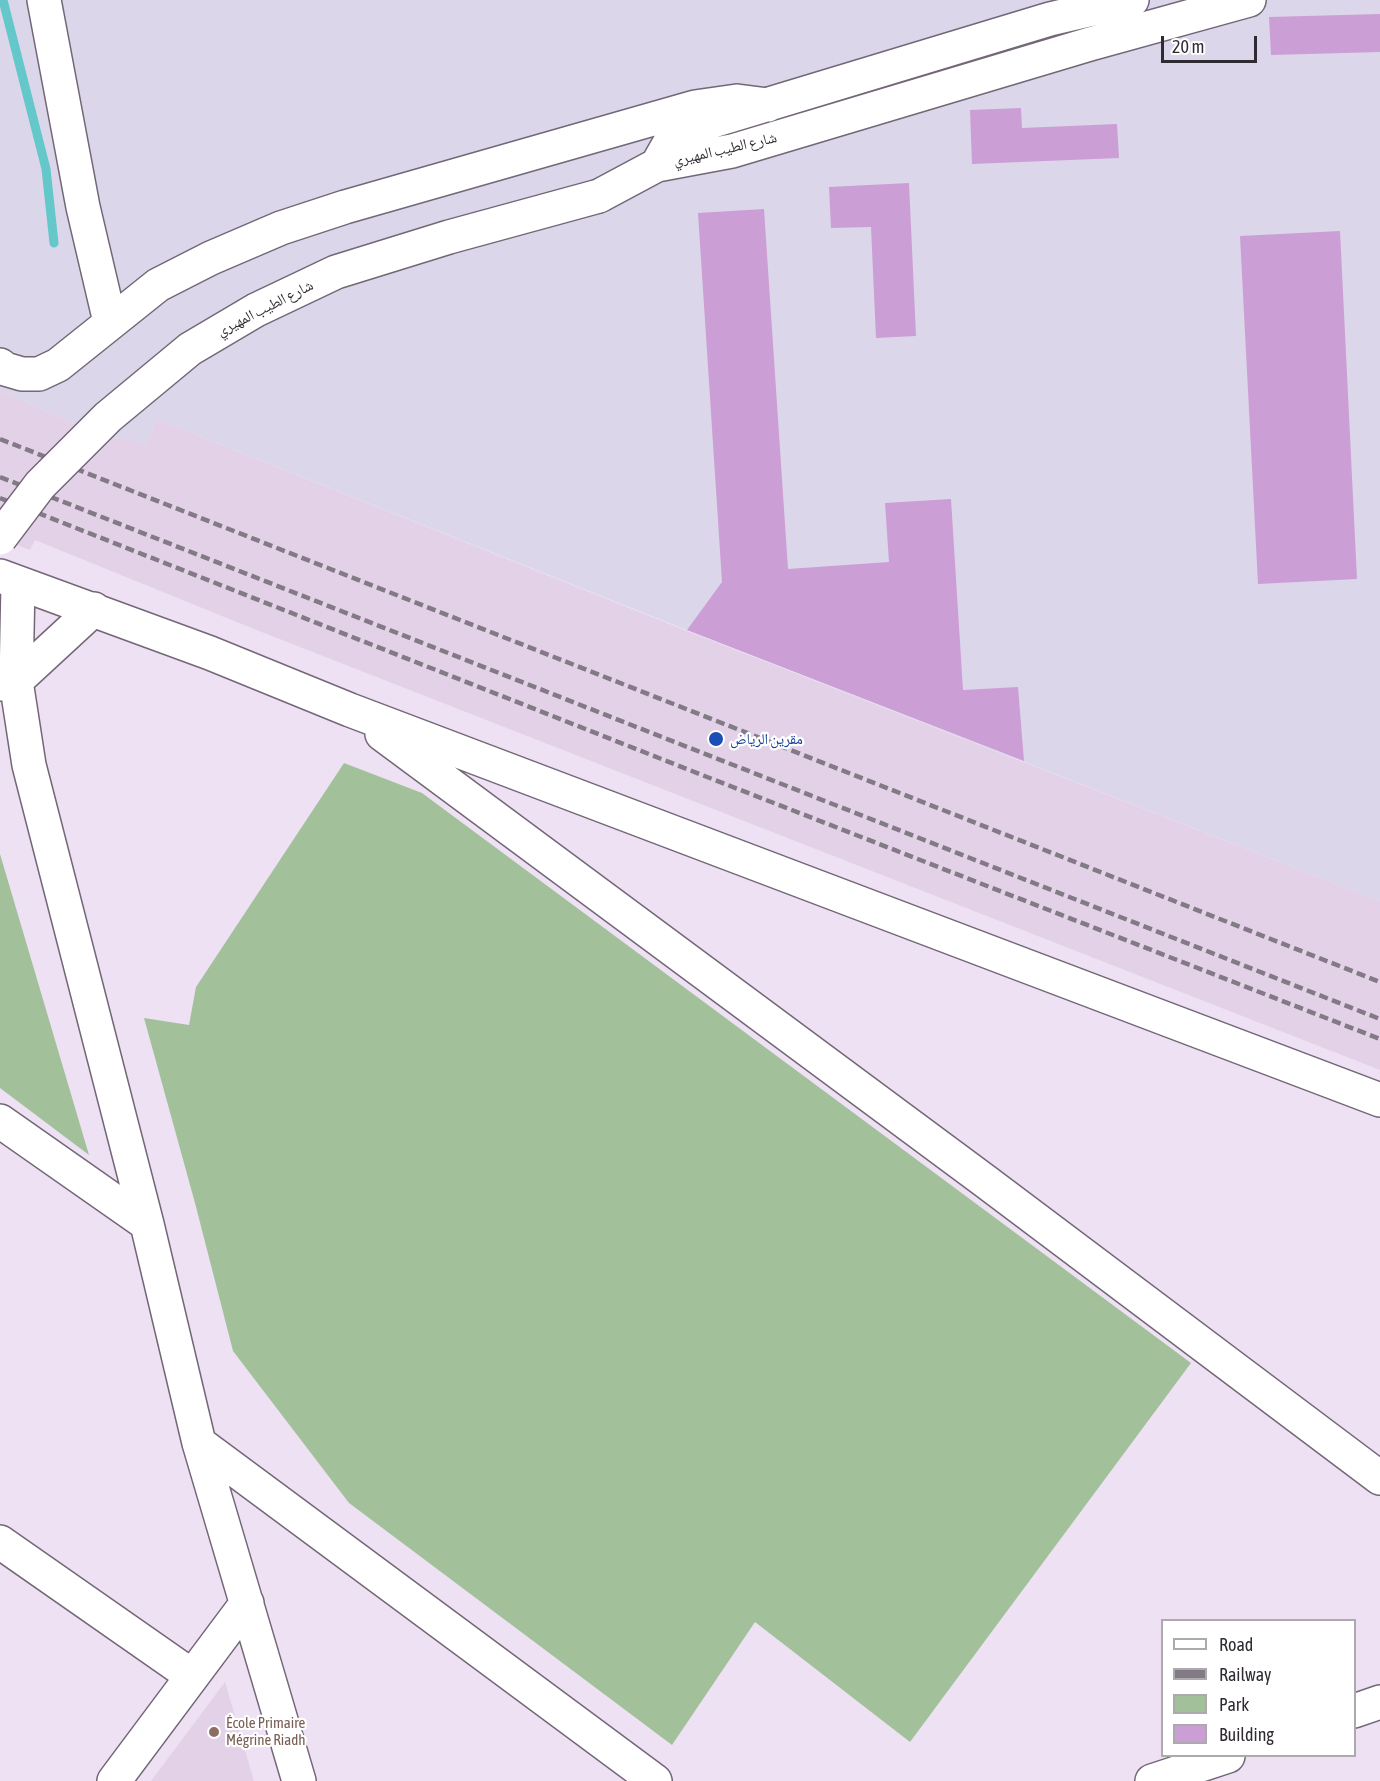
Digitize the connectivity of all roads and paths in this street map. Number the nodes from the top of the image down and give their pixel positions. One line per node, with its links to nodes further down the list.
1 (44, 0): 6 (street)
2 (1249, 0): 5 (street, شارع الطيب المهيري)
3 (1120, 2): 4 (street, شارع الطيب المهيري)
4 (768, 105): 5 (street, شارع الطيب المهيري); 6 (street)
5 (657, 165): 8 (street, شارع الطيب المهيري, bridge)
6 (110, 322): 7 (street)
7 (0, 365)
8 (0, 538)
9 (9, 580): 10 (street); 11 (street)
10 (94, 609): 11 (street); 12 (street)
11 (8, 683): 15 (street)
12 (350, 710): 13 (street); 17 (street)
13 (1380, 1100)
14 (0, 1120): 15 (street)
15 (147, 1224): 16 (street)
16 (199, 1443): 19 (street); 27 (street)
17 (1380, 1478)
18 (0, 1542): 20 (street)
19 (247, 1603): 20 (street); 26 (street)
20 (192, 1676): 25 (street)
21 (1380, 1702): 22 (street)
22 (1356, 1710)
23 (1224, 1757): 24 (street)
24 (1187, 1776): 28 (street)
25 (114, 1781)
26 (299, 1781)
27 (655, 1781)
28 (1152, 1781)

